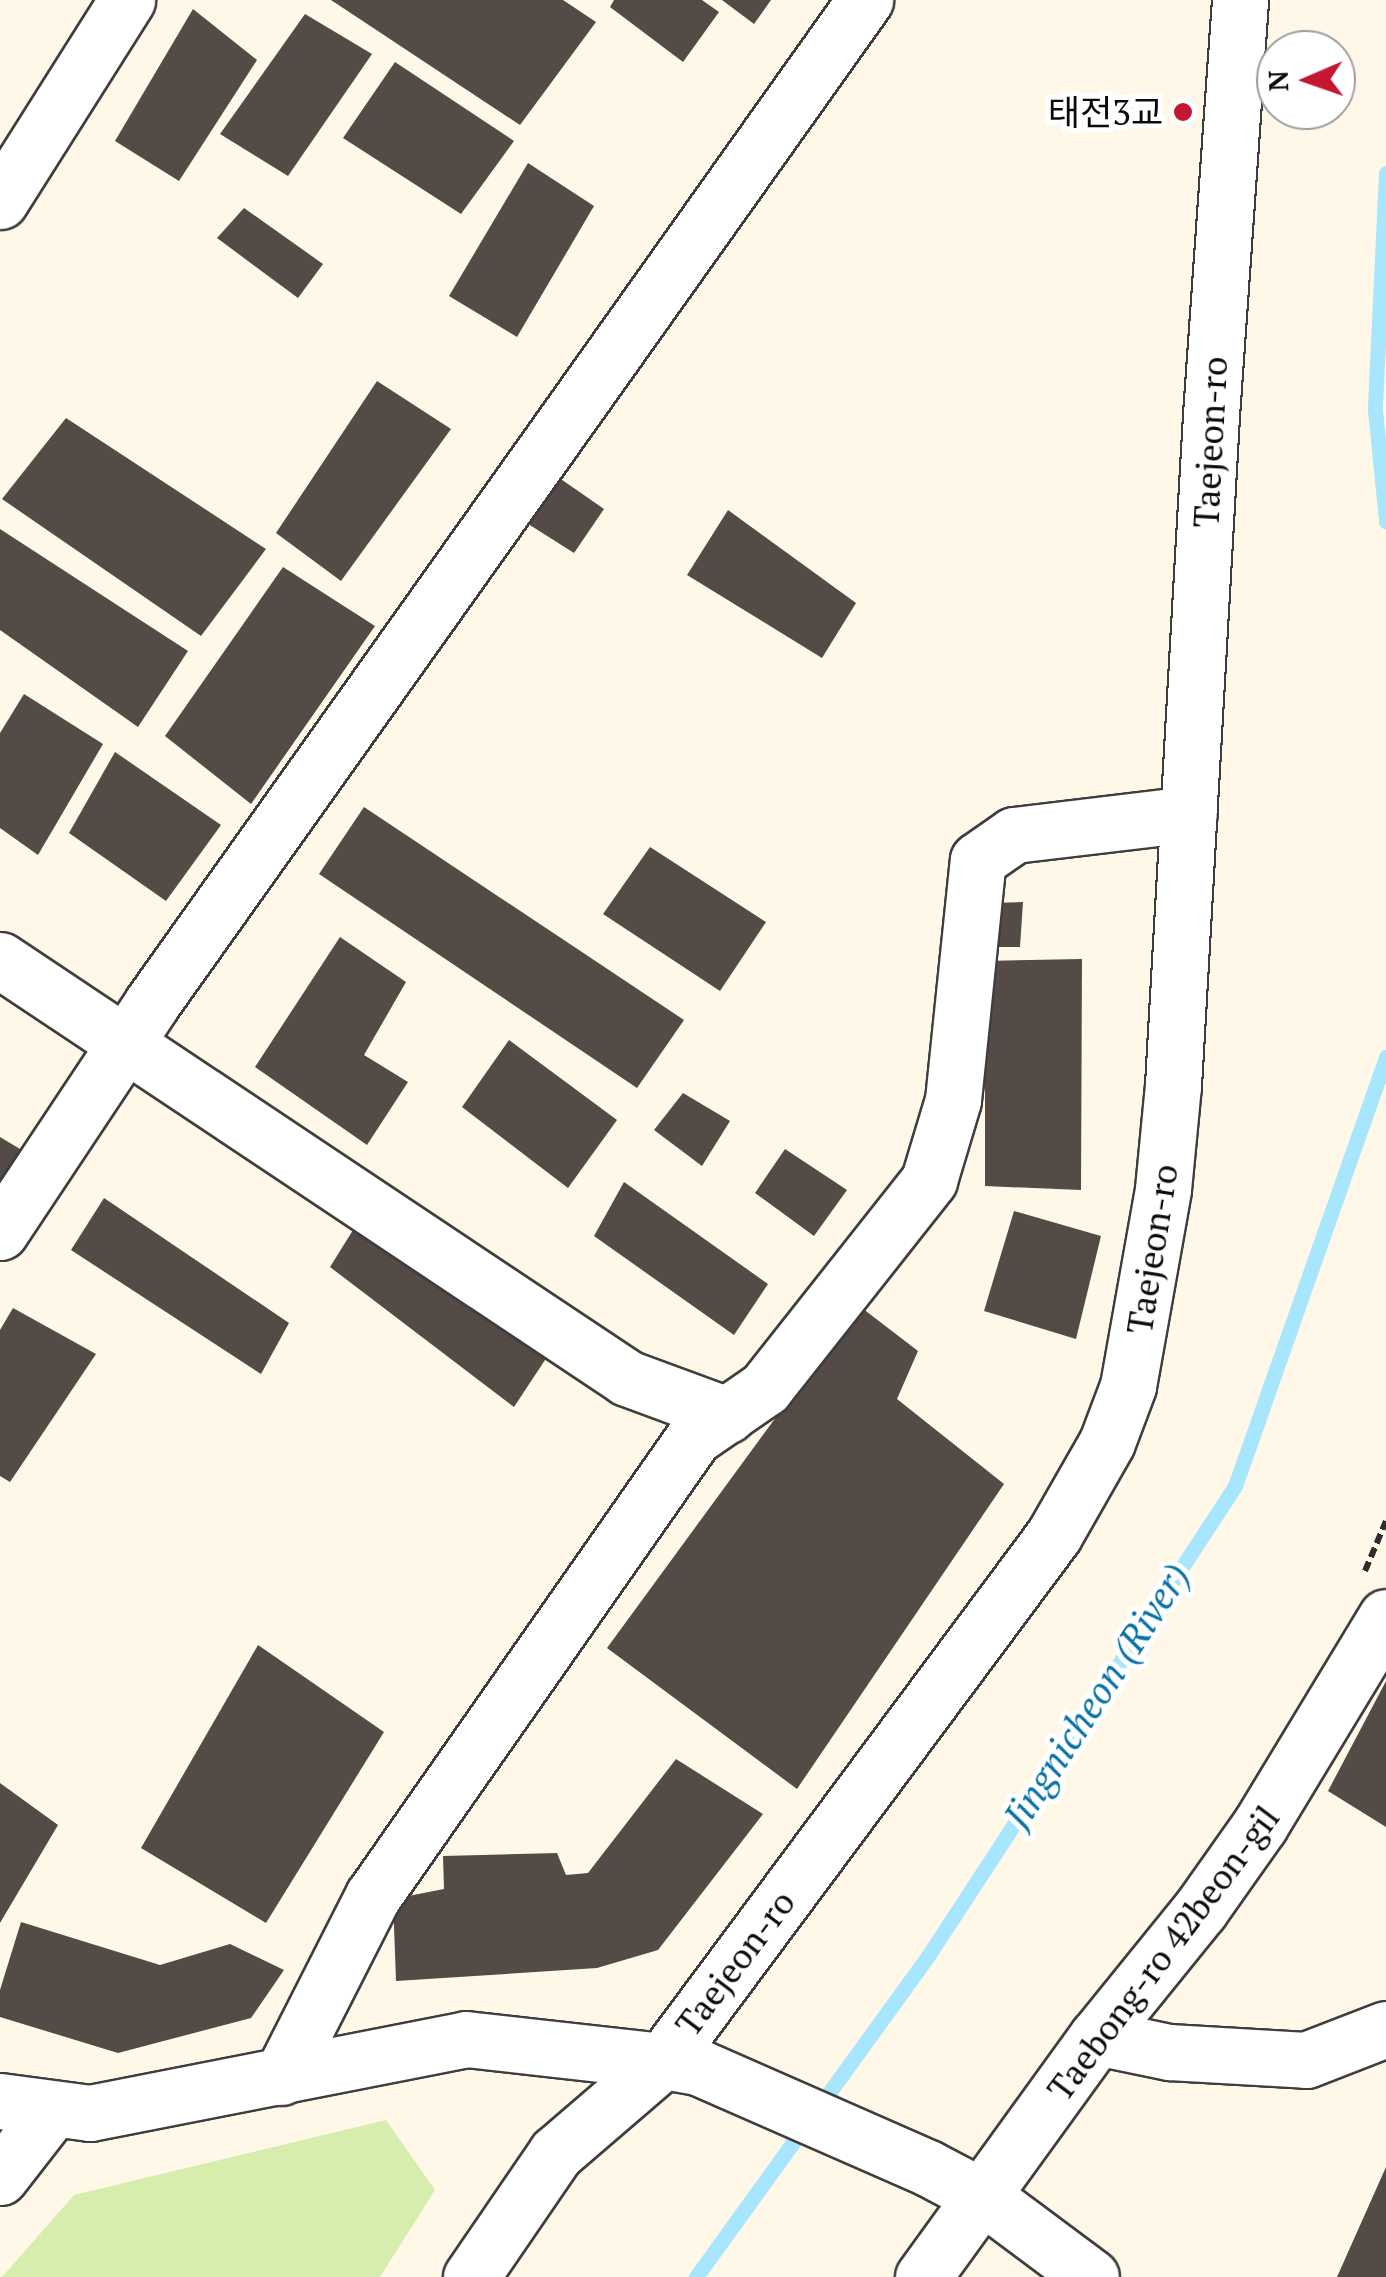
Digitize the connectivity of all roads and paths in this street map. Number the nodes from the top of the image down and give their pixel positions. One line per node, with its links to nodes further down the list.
1 (127, 0): 4 (street)
2 (865, 0): 7 (street)
3 (1240, 0): 5 (street, Taejeon-ro)
4 (0, 201)
5 (1189, 814): 9 (street); 13 (street, Taejeon-ro)
6 (0, 960): 7 (street)
7 (125, 1044): 8 (street); 9 (street)
8 (0, 1232)
9 (727, 1415): 14 (street)
10 (1386, 1617): 12 (street, Taebong-ro 42beon-gil)
11 (1386, 2029): 12 (street)
12 (1097, 2037): 17 (street, Taebong-ro 42beon-gil)
13 (680, 2064): 14 (street); 17 (street); 18 (street, Taejeon-ro)
14 (281, 2077): 15 (street)
15 (26, 2105): 16 (street)
16 (0, 2177)
17 (984, 2198): 19 (street, Taebong-ro 42beon-gil); 20 (street)
18 (470, 2277)
19 (923, 2277)
20 (1092, 2277)

